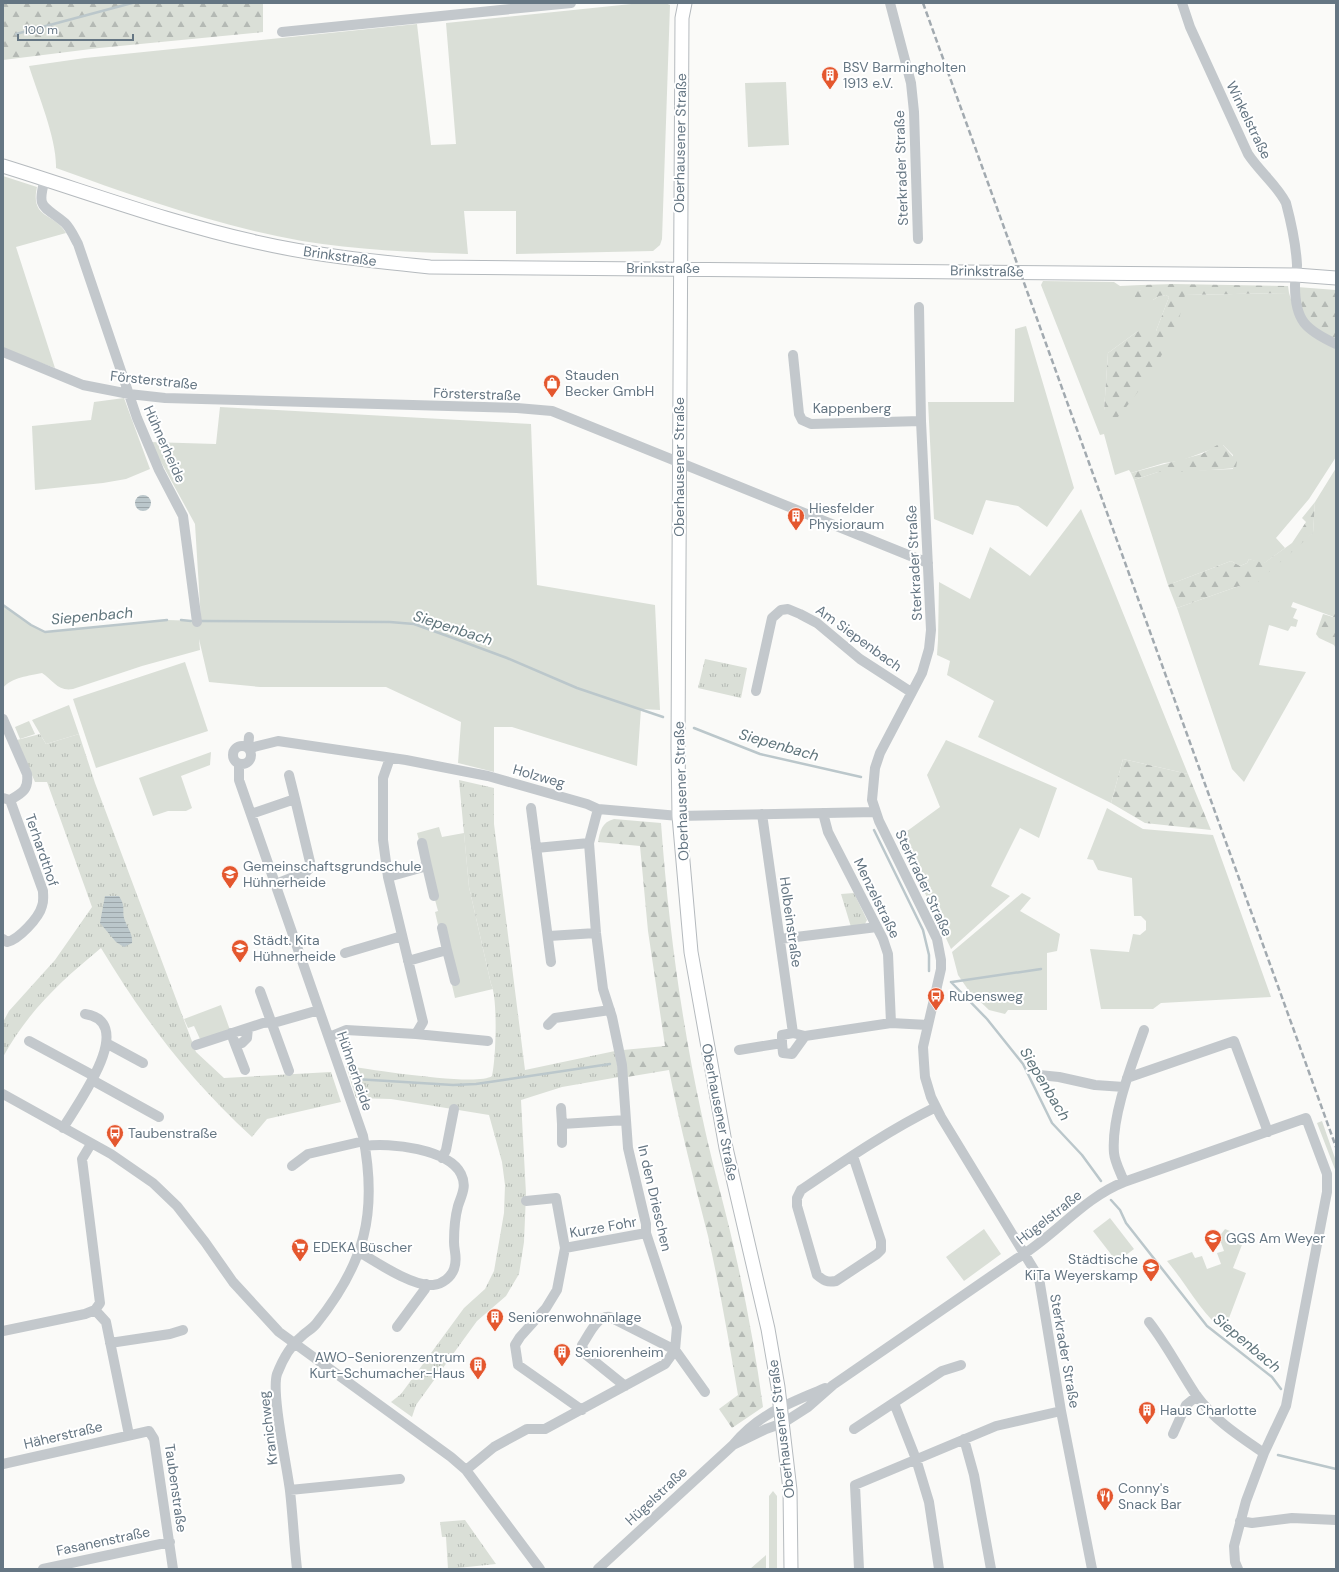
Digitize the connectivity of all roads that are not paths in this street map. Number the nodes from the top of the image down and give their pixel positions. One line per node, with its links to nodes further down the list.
1 (571, 3): 5 (street)
2 (685, 3): 9 (main road, Oberhausener Straße)
3 (890, 3): 8 (street, Sterkrader Straße)
4 (1182, 3): 10 (street, Winkelstraße)
5 (282, 32)
6 (3, 166): 7 (main road, Brinkstraße)
7 (45, 179): 9 (main road, Brinkstraße); 16 (street, Hühnerheide)
8 (918, 240)
9 (679, 268): 10 (main road, Brinkstraße); 18 (main road, Oberhausener Straße)
10 (1296, 274): 11 (main road, Brinkstraße); 13 (street, Winkelstraße)
11 (1336, 278)
12 (919, 306): 17 (street, Sterkrader Straße)
13 (1336, 344)
14 (3, 352): 16 (street, Försterstraße)
15 (793, 355): 17 (street, Kappenberg)
16 (129, 394): 18 (street, Försterstraße); 20 (street, Hühnerheide)
17 (921, 421): 19 (street, Sterkrader Straße)
18 (679, 462): 19 (street, Försterstraße); 37 (main road, Oberhausener Straße)
19 (928, 563): 22 (street, Sterkrader Straße)
20 (197, 622)
21 (756, 691): 22 (street, Am Siepenbach)
22 (911, 692): 33 (street, Sterkrader Straße)
23 (3, 719): 29 (street, Terhardthof)
24 (249, 737): 25 (street)
25 (249, 749): 26 (street, Holzweg); 27 (street); 27 (street, Hühnerheide)
26 (390, 758): 32 (street, Holzweg); 42 (street)
27 (239, 764): 35 (street, Hühnerheide)
28 (289, 775): 30 (street)
29 (5, 798): 51 (street, Terhardthof)
30 (295, 799): 35 (street); 43 (street)
31 (531, 808): 40 (street)
32 (598, 810): 37 (street, Holzweg); 39 (street, In den Drieschen)
33 (876, 812): 34 (street, Holzweg); 64 (street, Sterkrader Straße)
34 (823, 813): 36 (street, Holzweg); 45 (street, Menzelstraße)
35 (251, 814): 43 (street, Hühnerheide)
36 (762, 814): 37 (street, Holzweg); 50 (street, Holbeinstraße)
37 (679, 816): 121 (main road, Oberhausener Straße)
38 (422, 843): 41 (street)
39 (589, 843): 40 (street); 47 (street, In den Drieschen)
40 (536, 848): 49 (street)
41 (427, 866): 42 (street); 44 (street)
42 (388, 877): 48 (street)
43 (276, 884): 58 (street, Hühnerheide)
44 (434, 896)
45 (877, 927): 50 (street); 62 (street, Menzelstraße)
46 (442, 928): 52 (street)
47 (596, 933): 49 (street); 59 (street, In den Drieschen)
48 (402, 936): 53 (street); 54 (street)
49 (549, 936): 55 (street)
50 (780, 939): 69 (street, Holbeinstraße)
51 (4, 943)
52 (447, 950): 54 (street); 56 (street)
53 (345, 953)
54 (408, 962): 68 (street)
55 (552, 962)
56 (455, 981)
57 (260, 991): 61 (street)
58 (319, 1010): 61 (street); 71 (street, Hühnerheide)
59 (610, 1010): 63 (street); 90 (street, In den Drieschen)
60 (85, 1014): 74 (street)
61 (270, 1023): 65 (street); 81 (street)
62 (892, 1023): 64 (street); 70 (street)
63 (548, 1024)
64 (928, 1025): 86 (street, Sterkrader Straße)
65 (248, 1028): 67 (street); 76 (street)
66 (1144, 1030): 84 (street)
67 (231, 1033): 76 (street); 77 (street)
68 (416, 1034): 71 (street); 73 (street)
69 (793, 1034): 70 (street); 75 (street)
70 (805, 1036): 75 (street)
71 (329, 1037): 96 (street, Hühnerheide)
72 (29, 1041): 83 (street)
73 (488, 1042)
74 (106, 1043): 79 (street); 83 (street)
75 (782, 1043): 78 (street)
76 (235, 1044): 80 (street)
77 (196, 1045)
78 (739, 1050)
79 (143, 1063)
80 (245, 1070)
81 (289, 1071)
82 (1039, 1075): 84 (street)
83 (93, 1078): 89 (street); 92 (street)
84 (1126, 1082): 93 (street); 100 (street)
85 (3, 1094): 92 (street)
86 (936, 1107): 97 (street); 105 (street, Sterkrader Straße)
87 (561, 1108): 91 (street)
88 (454, 1109): 98 (street)
89 (159, 1117)
90 (626, 1120): 91 (street); 102 (street, In den Drieschen)
91 (562, 1124): 94 (street)
92 (63, 1128): 95 (street)
93 (1268, 1132): 100 (street, Hügelstraße); 130 (street, Hügelstraße)
94 (562, 1143)
95 (91, 1144): 107 (street); 113 (street)
96 (365, 1144): 98 (street); 99 (street); 104 (street, Hühnerheide)
97 (853, 1156): 97 (street)
98 (442, 1158): 106 (street)
99 (292, 1166)
100 (1124, 1182): 105 (street, Hügelstraße)
101 (526, 1201): 103 (street, Kurze Fohr)
102 (646, 1233): 103 (street, Kurze Fohr); 114 (street, In den Drieschen)
103 (565, 1248): 122 (street, Kurze Fohr)
104 (359, 1252): 106 (street); 113 (street, Hühnerheide)
105 (1024, 1254): 116 (street, Hügelstraße); 123 (street, Sterkrader Straße)
106 (426, 1284): 109 (street)
107 (95, 1310): 110 (street); 112 (street)
108 (1149, 1322): 119 (street)
109 (397, 1327)
110 (3, 1330)
111 (183, 1330): 112 (street)
112 (110, 1343): 127 (street)
113 (295, 1344): 133 (street); 135 (street, Kranichweg)
114 (675, 1350): 117 (street); 117 (street); 118 (street)
115 (961, 1365): 120 (street)
116 (833, 1385): 121 (street, Hügelstraße); 124 (street, Hügelstraße)
117 (625, 1386): 122 (street)
118 (705, 1392)
119 (1197, 1396): 126 (street); 130 (street)
120 (894, 1403): 125 (street); 131 (street)
121 (781, 1407): 124 (main road, Oberhausener Straße); 129 (street, Hügelstraße)
122 (582, 1410): 133 (street)
123 (1061, 1411): 128 (street); 148 (street, Sterkrader Straße)
124 (783, 1423): 129 (street, Hügelstraße); 144 (main road, Oberhausener Straße)
125 (854, 1429)
126 (1173, 1434)
127 (129, 1435): 132 (street, Häherstraße); 138 (street, Taubenstraße)
128 (964, 1439): 131 (street); 147 (street)
129 (733, 1445): 143 (street, Hügelstraße)
130 (1264, 1453): 137 (street)
131 (916, 1459): 145 (street); 146 (street)
132 (3, 1464)
133 (466, 1470): 142 (street)
134 (400, 1479): 135 (street)
135 (290, 1490): 141 (street, Kranichweg)
136 (1336, 1520): 137 (street)
137 (1240, 1521): 149 (street)
138 (170, 1542): 139 (street, Fasanenstraße); 140 (street, Taubenstraße)
139 (43, 1569)
140 (173, 1569)
141 (297, 1569)
142 (540, 1569)
143 (598, 1569)
144 (791, 1569)
145 (859, 1569)
146 (939, 1569)
147 (991, 1569)
148 (1092, 1569)
149 (1238, 1569)

